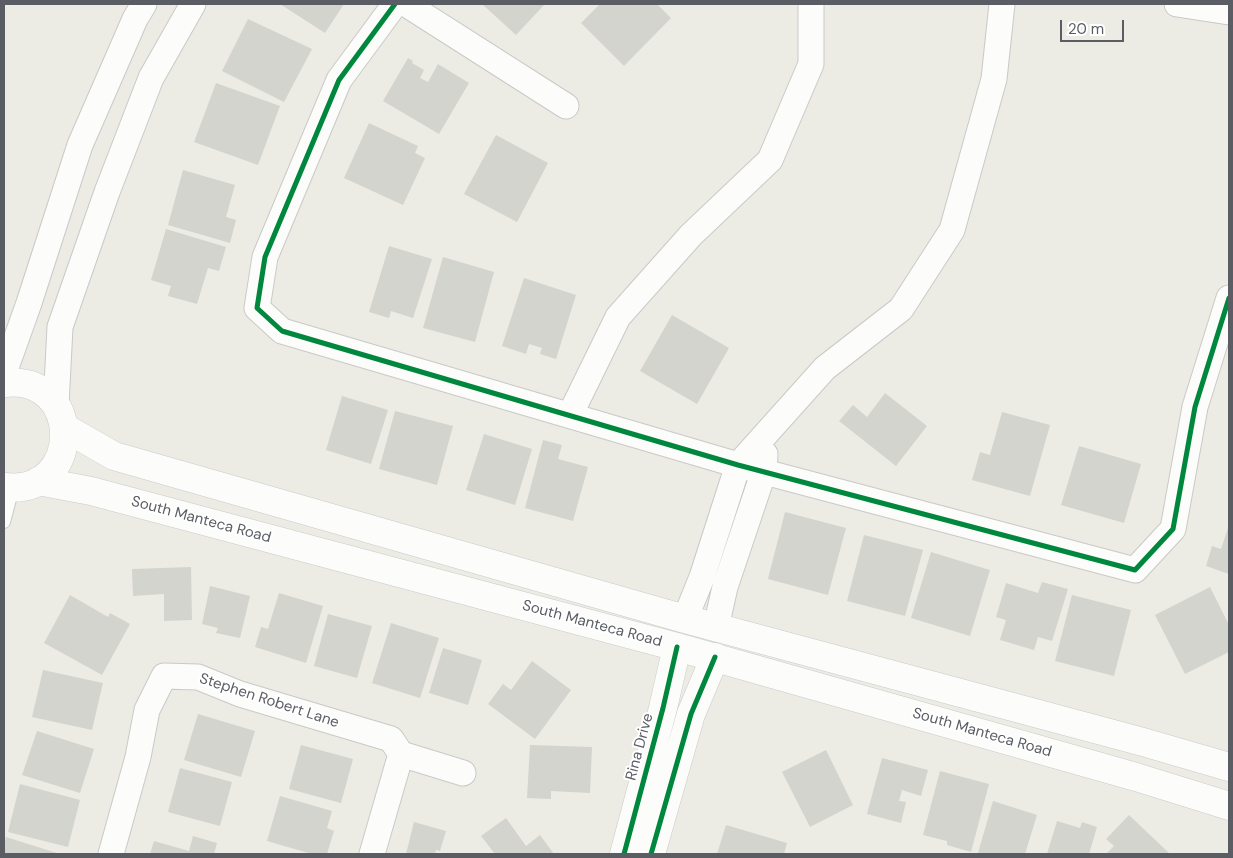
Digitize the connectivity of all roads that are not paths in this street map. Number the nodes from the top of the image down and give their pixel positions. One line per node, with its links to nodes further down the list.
1 (144, 4): 11 (street)
2 (193, 4): 14 (street)
3 (395, 4): 13 (street)
4 (406, 4): 9 (street)
5 (812, 4): 13 (street)
6 (1002, 4): 15 (street)
7 (1177, 4): 8 (street)
8 (1229, 12)
9 (566, 106)
10 (1229, 298): 17 (street)
11 (4, 374)
12 (4, 383): 14 (street, South Manteca Road)
13 (570, 415): 16 (street)
14 (60, 416): 18 (street); 20 (street, South Manteca Road)
15 (766, 434): 16 (street); 17 (street)
16 (738, 465): 17 (street); 20 (street)
17 (764, 471): 21 (street)
18 (18, 485): 19 (lane); 22 (street, South Manteca Road)
19 (4, 522)
20 (685, 619): 21 (street, South Manteca Road)
21 (716, 627): 25 (street, South Manteca Road)
22 (677, 646): 23 (street, South Manteca Road); 30 (street, Rina Drive)
23 (715, 657): 27 (street, South Manteca Road); 31 (street)
24 (401, 754): 26 (street, Stephen Robert Lane); 28 (street, Stephen Robert Lane); 29 (street)
25 (1229, 767)
26 (463, 773)
27 (1229, 806)
28 (111, 854)
29 (372, 854)
30 (624, 854)
31 (651, 854)

